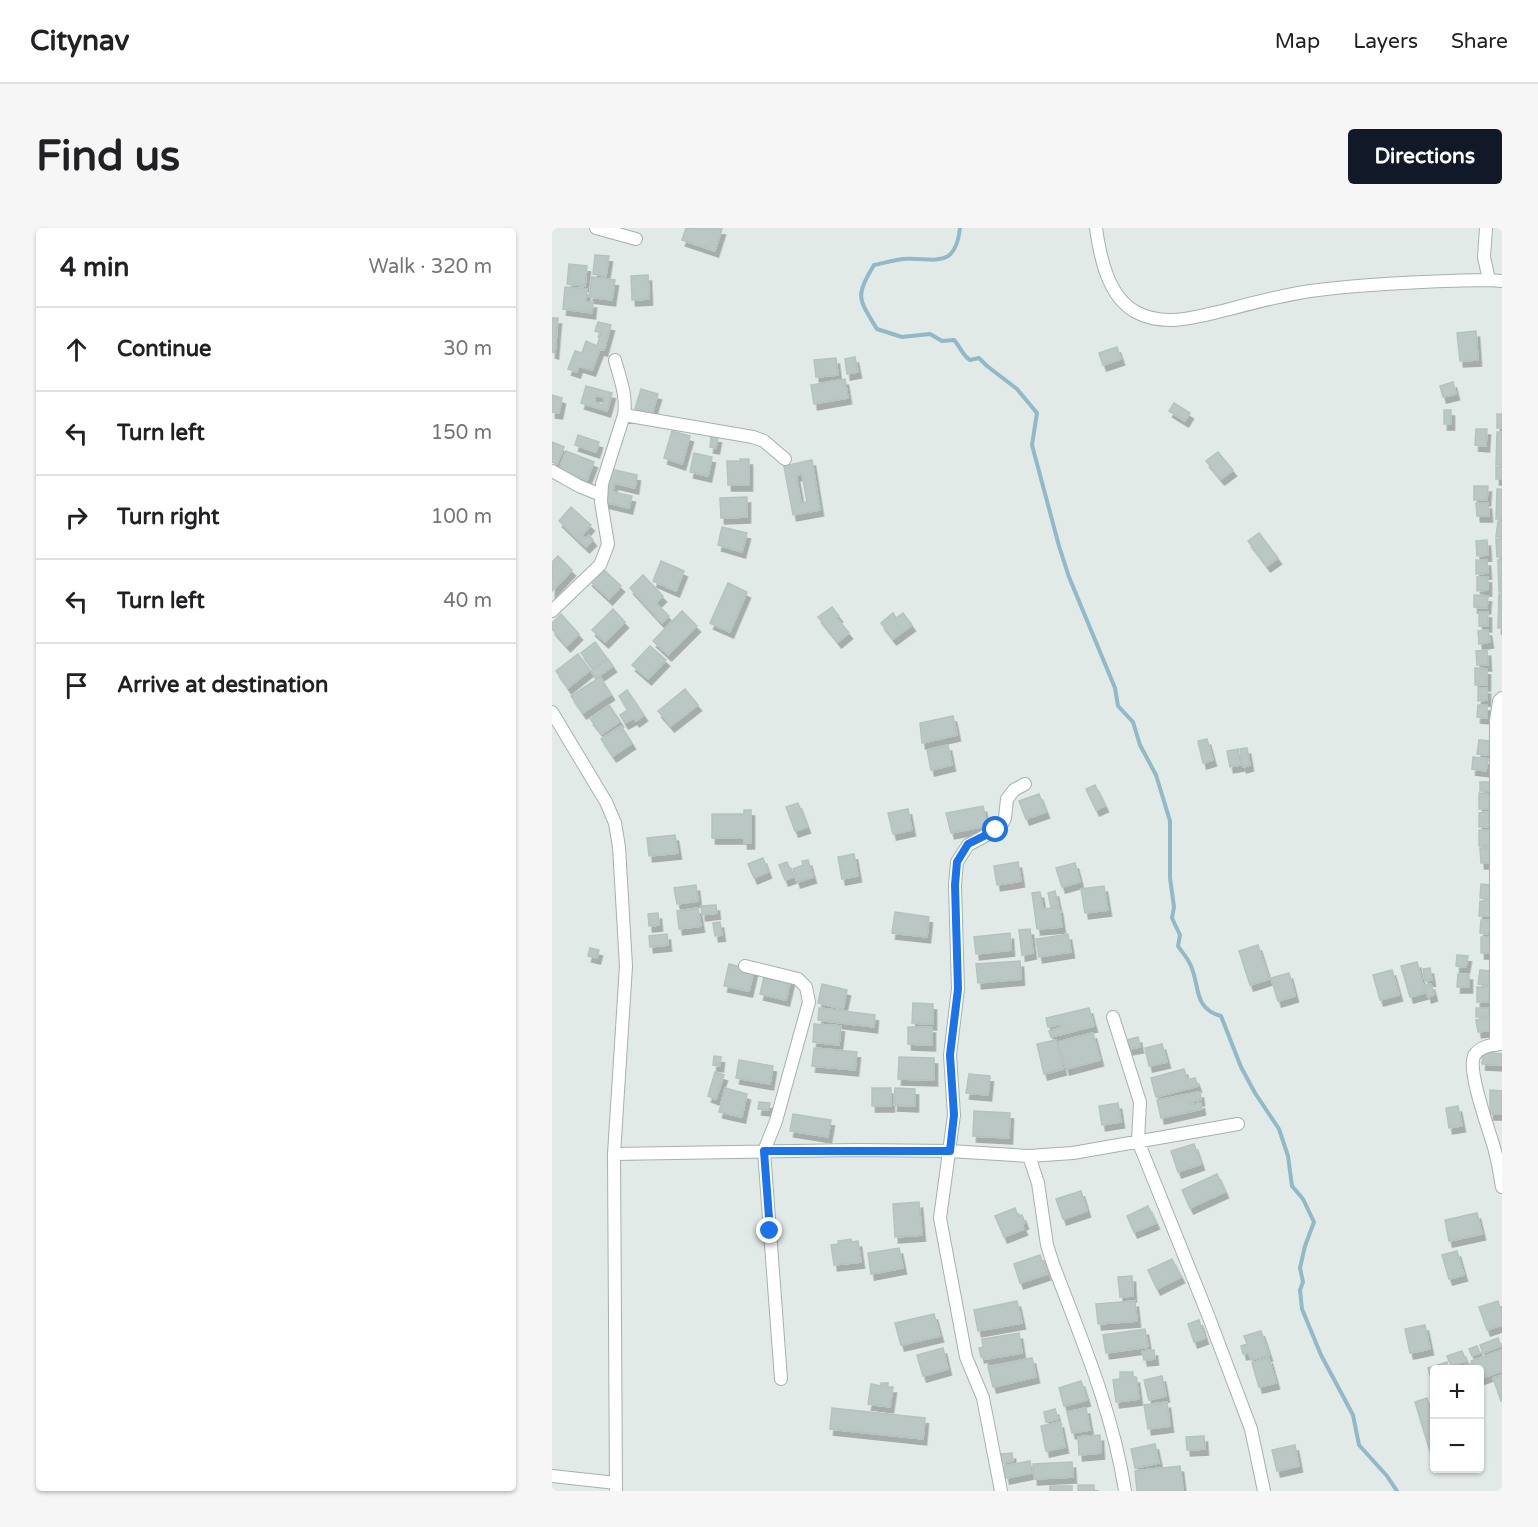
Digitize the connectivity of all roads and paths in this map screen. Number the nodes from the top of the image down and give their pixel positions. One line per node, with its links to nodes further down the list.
1 (596, 228): 4 (street)
2 (1096, 228): 5 (street)
3 (1486, 228): 5 (street)
4 (636, 239)
5 (1489, 280): 6 (street)
6 (1502, 281)
7 (615, 360): 8 (street)
8 (624, 415): 9 (street); 11 (street)
9 (785, 459)
10 (552, 471): 11 (street)
11 (601, 495): 12 (street)
12 (552, 611)
13 (1502, 698): 18 (street)
14 (552, 712): 23 (street)
15 (1025, 784): 22 (street)
16 (745, 966): 21 (street)
17 (1113, 1017): 20 (street)
18 (1499, 1044): 25 (street)
19 (1238, 1124): 20 (street)
20 (1138, 1141): 24 (street); 31 (street)
21 (764, 1151): 22 (street); 23 (street); 26 (street)
22 (950, 1151): 24 (street); 29 (street)
23 (614, 1154): 28 (street)
24 (1029, 1156): 30 (street)
25 (1502, 1187)
26 (781, 1379)
27 (552, 1476): 28 (street)
28 (616, 1487)
29 (1001, 1491)
30 (1125, 1491)
31 (1264, 1491)

